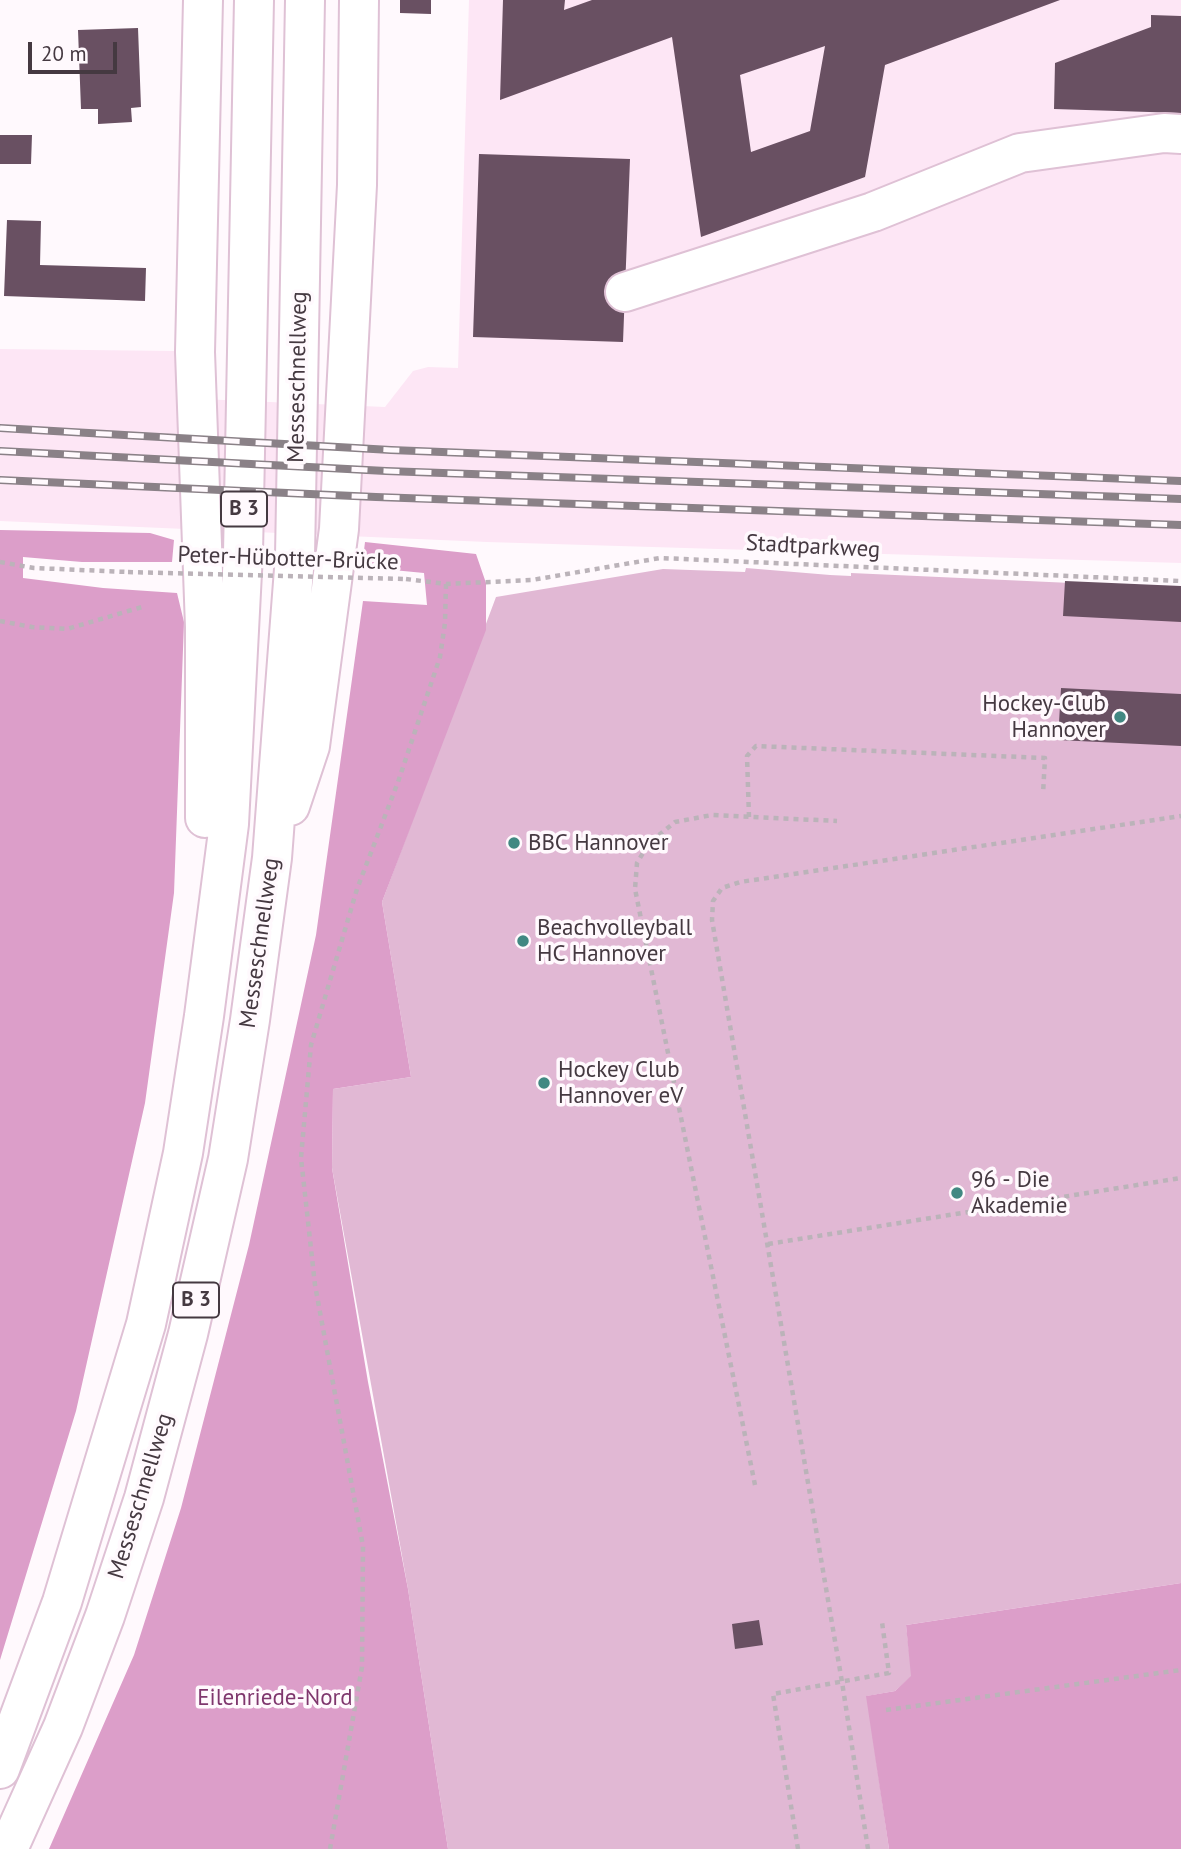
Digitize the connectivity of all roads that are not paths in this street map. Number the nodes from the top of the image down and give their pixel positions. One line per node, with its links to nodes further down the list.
1 (203, 0): 8 (main road)
2 (254, 0): 8 (main road, Messeschnellweg / B 3)
3 (305, 0): 7 (main road, Messeschnellweg / B 3)
4 (359, 0): 7 (main road)
5 (1181, 134): 6 (main road)
6 (625, 292)
7 (272, 858): 10 (main road, Messeschnellweg / B 3)
8 (204, 1016): 9 (main road, Messeschnellweg / B 3)
9 (0, 1769)
10 (8, 1849)

